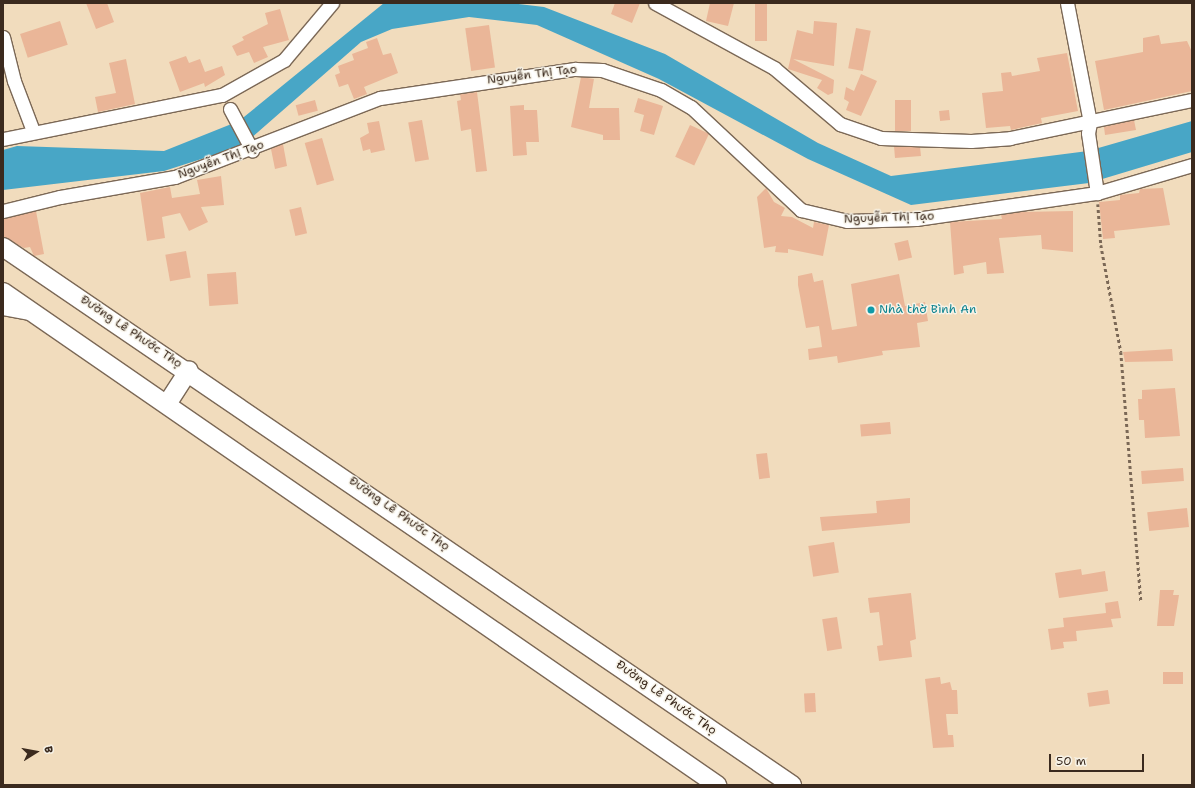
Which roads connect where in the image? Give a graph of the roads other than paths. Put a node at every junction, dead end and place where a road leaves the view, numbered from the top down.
1 (332, 3) edge
2 (655, 3) edge
3 (1067, 3) edge
4 (3, 37) edge
5 (1192, 100) edge
6 (230, 109) dead end
7 (1089, 128) junction
8 (34, 131) junction
9 (3, 139) edge
10 (251, 147) junction
11 (1192, 165) edge
12 (1097, 188) junction
13 (3, 211) edge
14 (3, 247) edge
15 (3, 297) edge
16 (189, 370) junction
17 (167, 404) junction
18 (717, 785) edge
19 (792, 785) edge

1 - 8 street
2 - 7 street
3 - 7 street
4 - 8 street
5 - 7 street
6 - 10 street
7 - 12 street
8 - 9 street
10 - 12 street, Nguyễn Thị Tạo
10 - 13 street, Nguyễn Thị Tạo
11 - 12 street, Nguyễn Thị Tạo
14 - 16 street, Đường Lê Phước Thọ
15 - 17 street
16 - 17 street
16 - 19 street, Đường Lê Phước Thọ
17 - 18 street

